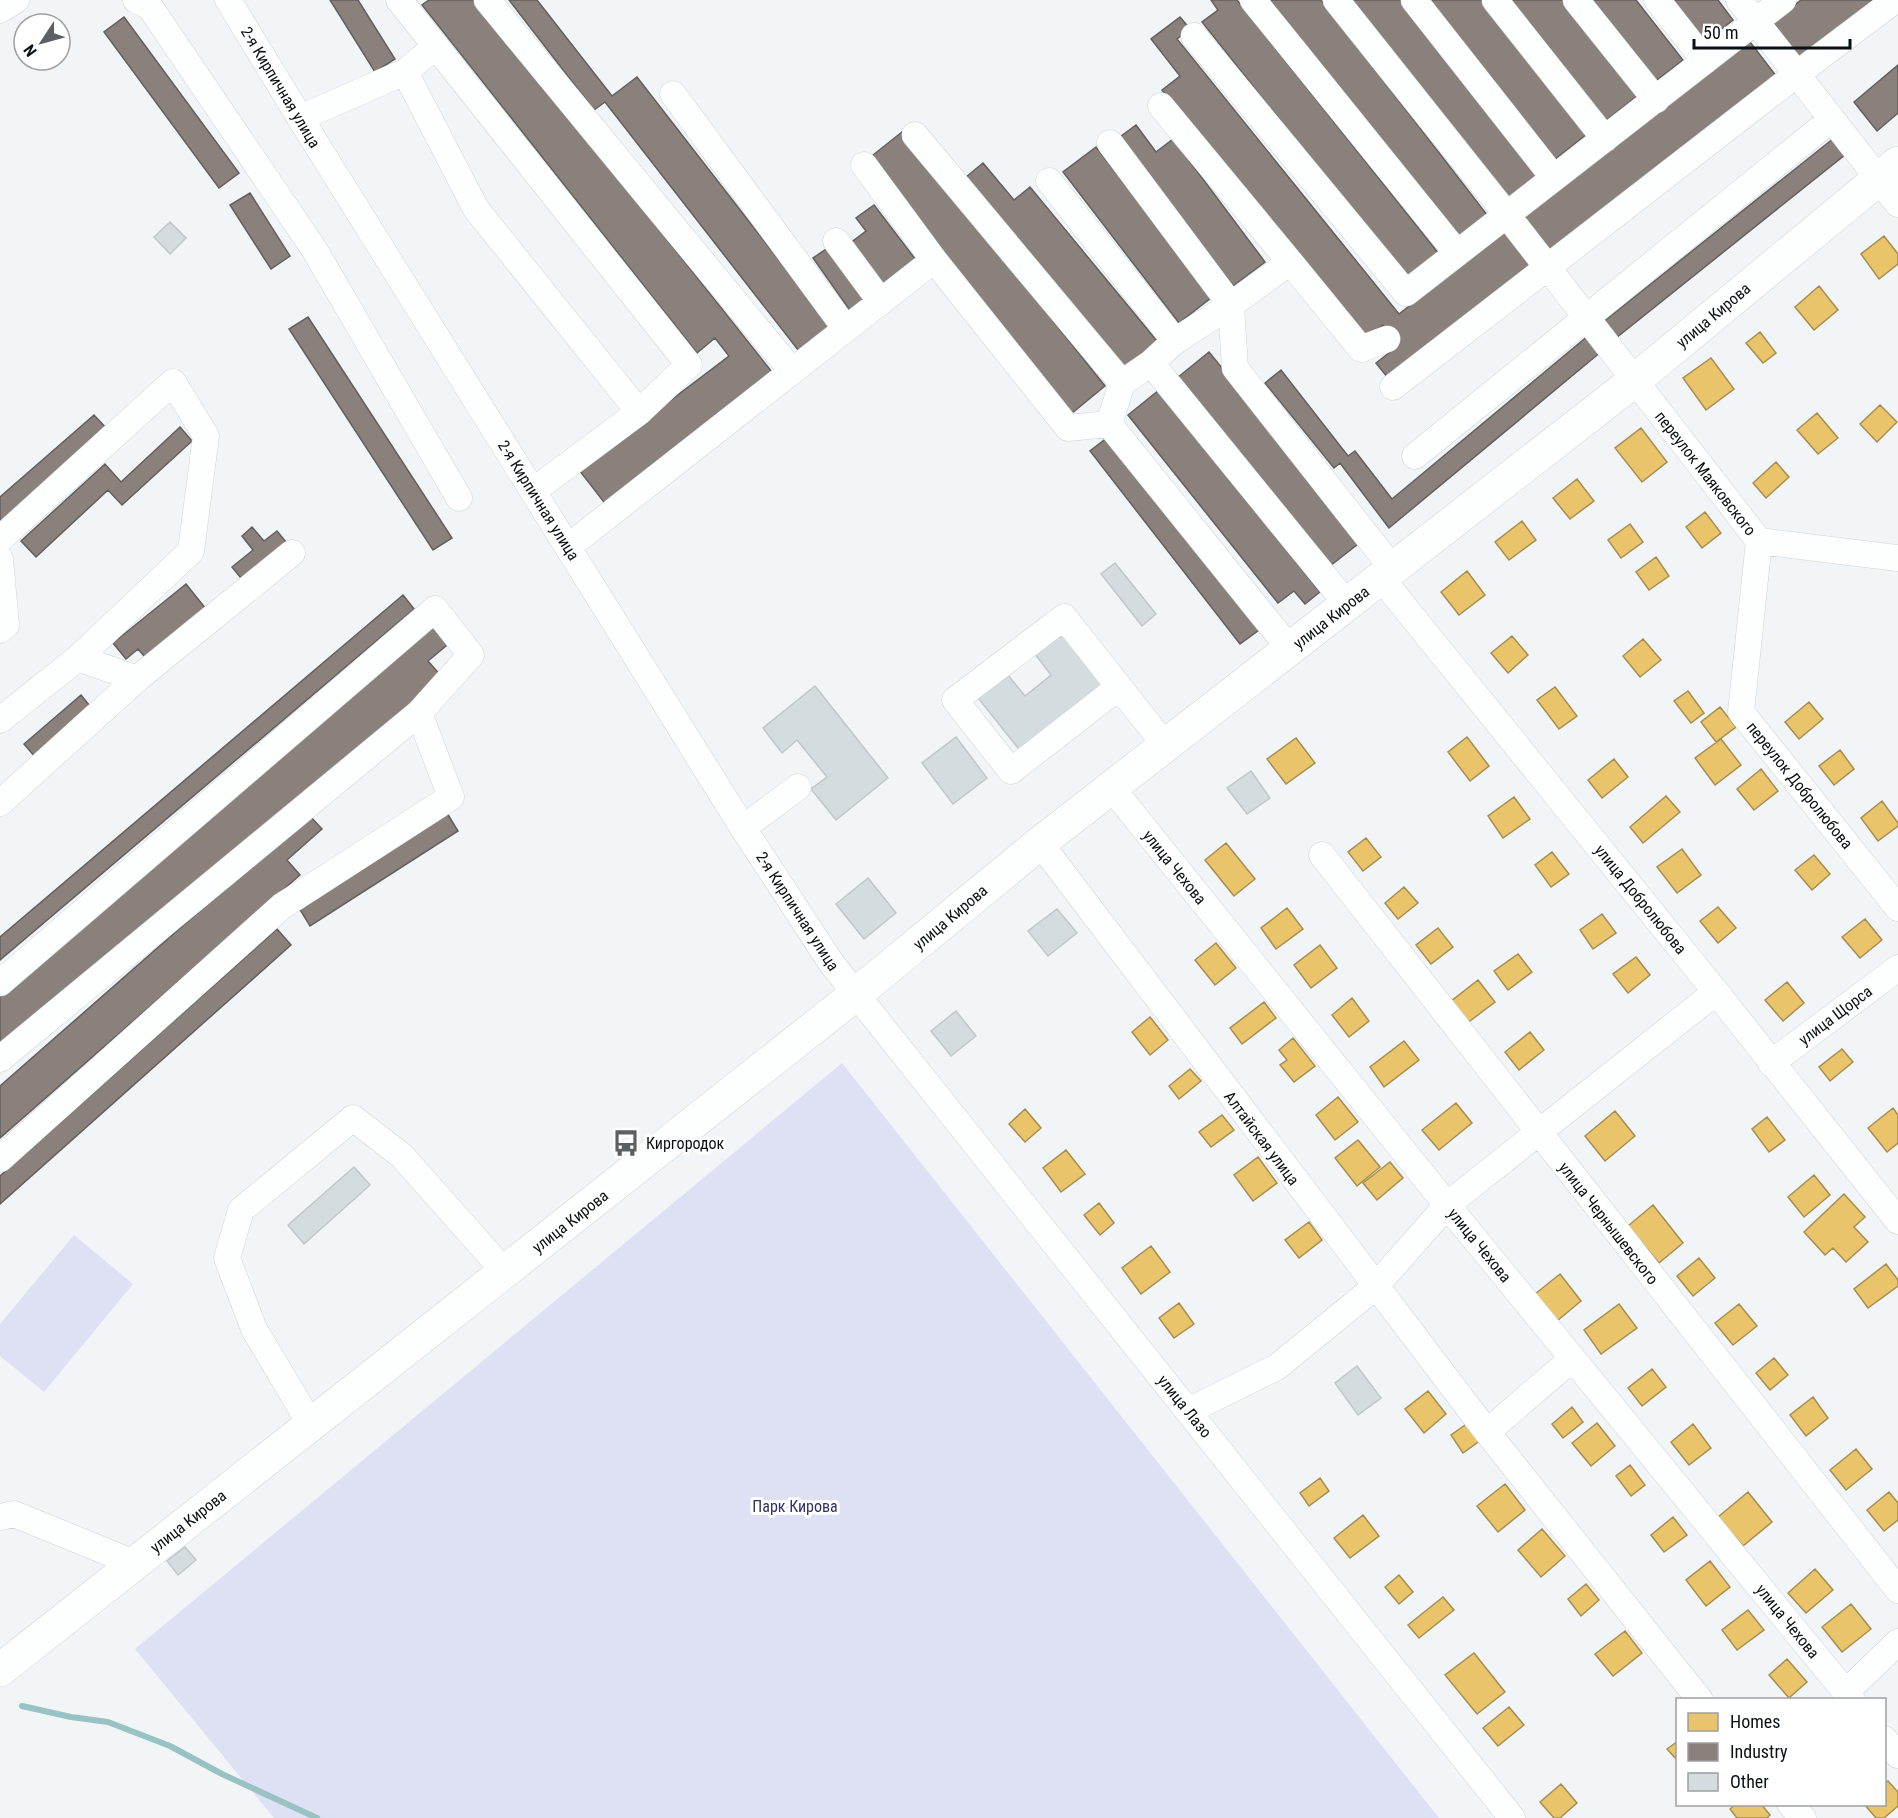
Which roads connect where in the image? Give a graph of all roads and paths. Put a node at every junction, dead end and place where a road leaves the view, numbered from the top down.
1 (16, 0) edge
2 (136, 0) edge
3 (228, 0) edge
4 (487, 0) edge
5 (1253, 0) edge
6 (1336, 0) edge
7 (1414, 0) edge
8 (1495, 0) edge
9 (1576, 0) edge
10 (1657, 0) edge
11 (1739, 0) edge
12 (1783, 0) edge
13 (1895, 0) edge
14 (404, 2) edge
15 (0, 10) edge
16 (1756, 20) junction
17 (1194, 36) dead end
18 (436, 46) junction
19 (1705, 61) junction
20 (405, 72) junction
21 (1797, 74) junction
22 (673, 94) dead end
23 (1656, 100) junction
24 (1161, 105) dead end
25 (300, 118) junction
26 (1832, 119) junction
27 (915, 135) dead end
28 (1605, 139) junction
29 (1110, 143) dead end
30 (864, 165) dead end
31 (1554, 178) junction
32 (1049, 181) dead end
33 (1891, 182) edge
34 (1507, 215) junction
35 (836, 242) dead end
36 (1457, 254) junction
37 (934, 260) junction
38 (1290, 262) junction
39 (1548, 268) junction
40 (881, 302) junction
41 (1231, 305) junction
42 (1586, 318) junction
43 (846, 329) junction
44 (1387, 339) dead end
45 (1175, 341) junction
46 (1151, 363) junction
47 (792, 371) junction
48 (1634, 381) junction
49 (1122, 384) junction
50 (1393, 387) dead end
51 (639, 412) junction
52 (1109, 424) junction
53 (1415, 456) dead end
54 (533, 491) junction
55 (459, 498) dead end
56 (0, 539) edge
57 (1759, 540) junction
58 (568, 547) junction
59 (292, 553) dead end
60 (1898, 558) edge
61 (0, 559) edge
62 (1387, 573) junction
63 (1347, 604) junction
64 (0, 630) edge
65 (1290, 649) junction
66 (78, 658) junction
67 (137, 679) junction
68 (1119, 687) junction
69 (419, 713) junction
70 (0, 720) edge
71 (1165, 745) junction
72 (798, 787) dead end
73 (1111, 788) junction
74 (0, 803) edge
75 (743, 828) junction
76 (1040, 843) junction
77 (1322, 855) dead end
78 (1898, 908) edge
79 (1898, 968) edge
80 (0, 982) edge
81 (1716, 992) junction
82 (855, 995) junction
83 (0, 1059) edge
84 (1772, 1063) junction
85 (1538, 1132) junction
86 (0, 1159) edge
87 (1447, 1205) junction
88 (1898, 1221) edge
89 (505, 1272) junction
90 (1375, 1287) junction
91 (1572, 1359) junction
92 (1188, 1411) junction
93 (311, 1425) junction
94 (1487, 1432) junction
95 (0, 1517) edge
96 (134, 1563) junction
97 (1898, 1590) edge
98 (1898, 1642) edge
99 (0, 1670) edge
100 (1849, 1696) edge
101 (1698, 1698) edge
102 (1886, 1740) edge
103 (1898, 1755) edge
104 (1792, 1806) edge
105 (1512, 1818) edge
106 (1803, 1818) edge

1 - 15 street
2 - 55 street
3 - 25 street, 2-я Кирпичная улица
4 - 47 street
5 - 36 street
6 - 34 street, переулок Маяковского
7 - 31 street
8 - 28 street
9 - 23 street
10 - 19 street
11 - 16 street
12 - 16 street
13 - 21 street
14 - 18 street
16 - 19 street
16 - 21 street
17 - 36 street
18 - 20 street
18 - 51 street
19 - 23 street
20 - 25 street
20 - 51 street
21 - 26 street
21 - 39 street
22 - 43 street
23 - 28 street
24 - 38 street
25 - 54 street, 2-я Кирпичная улица
26 - 33 street
26 - 42 street
27 - 49 street
28 - 31 street
29 - 41 street
30 - 37 street
31 - 34 street
32 - 45 street
33 - 48 main road, улица Кирова
34 - 36 street
34 - 39 street, переулок Маяковского
35 - 40 street
37 - 40 street
37 - 52 street
38 - 41 street
38 - 44 street
39 - 42 street, переулок Маяковского
39 - 50 street
40 - 43 street
41 - 45 street
41 - 62 street, улица Добролюбова
42 - 48 street, переулок Маяковского
42 - 53 street
43 - 47 street
45 - 46 street
46 - 49 street
46 - 63 street
47 - 58 street
48 - 57 street, переулок Маяковского
48 - 62 main road, улица Кирова
49 - 52 street
51 - 54 street
52 - 65 street
54 - 58 street, 2-я Кирпичная улица
56 - 66 street
57 - 60 street, переулок Маяковского
57 - 78 street, переулок Добролюбова
58 - 75 street, 2-я Кирпичная улица
59 - 67 street
61 - 64 street
62 - 63 main road, улица Кирова
62 - 81 street, улица Добролюбова
63 - 65 main road, улица Кирова
65 - 71 main road, улица Кирова
66 - 67 street
66 - 70 street
67 - 74 street
68 - 68 street
68 - 71 street
69 - 80 street
69 - 83 street
69 - 86 street
71 - 73 main road, улица Кирова
72 - 75 street
73 - 76 main road, улица Кирова
73 - 87 street, улица Чехова
75 - 82 street, 2-я Кирпичная улица
76 - 82 main road, улица Кирова
76 - 90 street, Алтайская улица
77 - 85 street, улица Чернышевского
79 - 84 street, улица Щорса
81 - 84 street, улица Добролюбова
81 - 85 street
82 - 89 main road, улица Кирова
82 - 92 street, улица Лазо
84 - 88 street, улица Добролюбова
85 - 87 street
85 - 97 street, улица Чернышевского
87 - 90 street
87 - 91 street, улица Чехова
89 - 93 main road, улица Кирова
89 - 93 street
90 - 92 street
90 - 94 street, Алтайская улица
91 - 94 street
91 - 100 street, улица Чехова
92 - 105 street, улица Лазо
93 - 96 main road, улица Кирова
94 - 101 street, Алтайская улица
95 - 96 street
96 - 99 main road, улица Кирова
98 - 100 street
102 - 103 street
104 - 106 street

